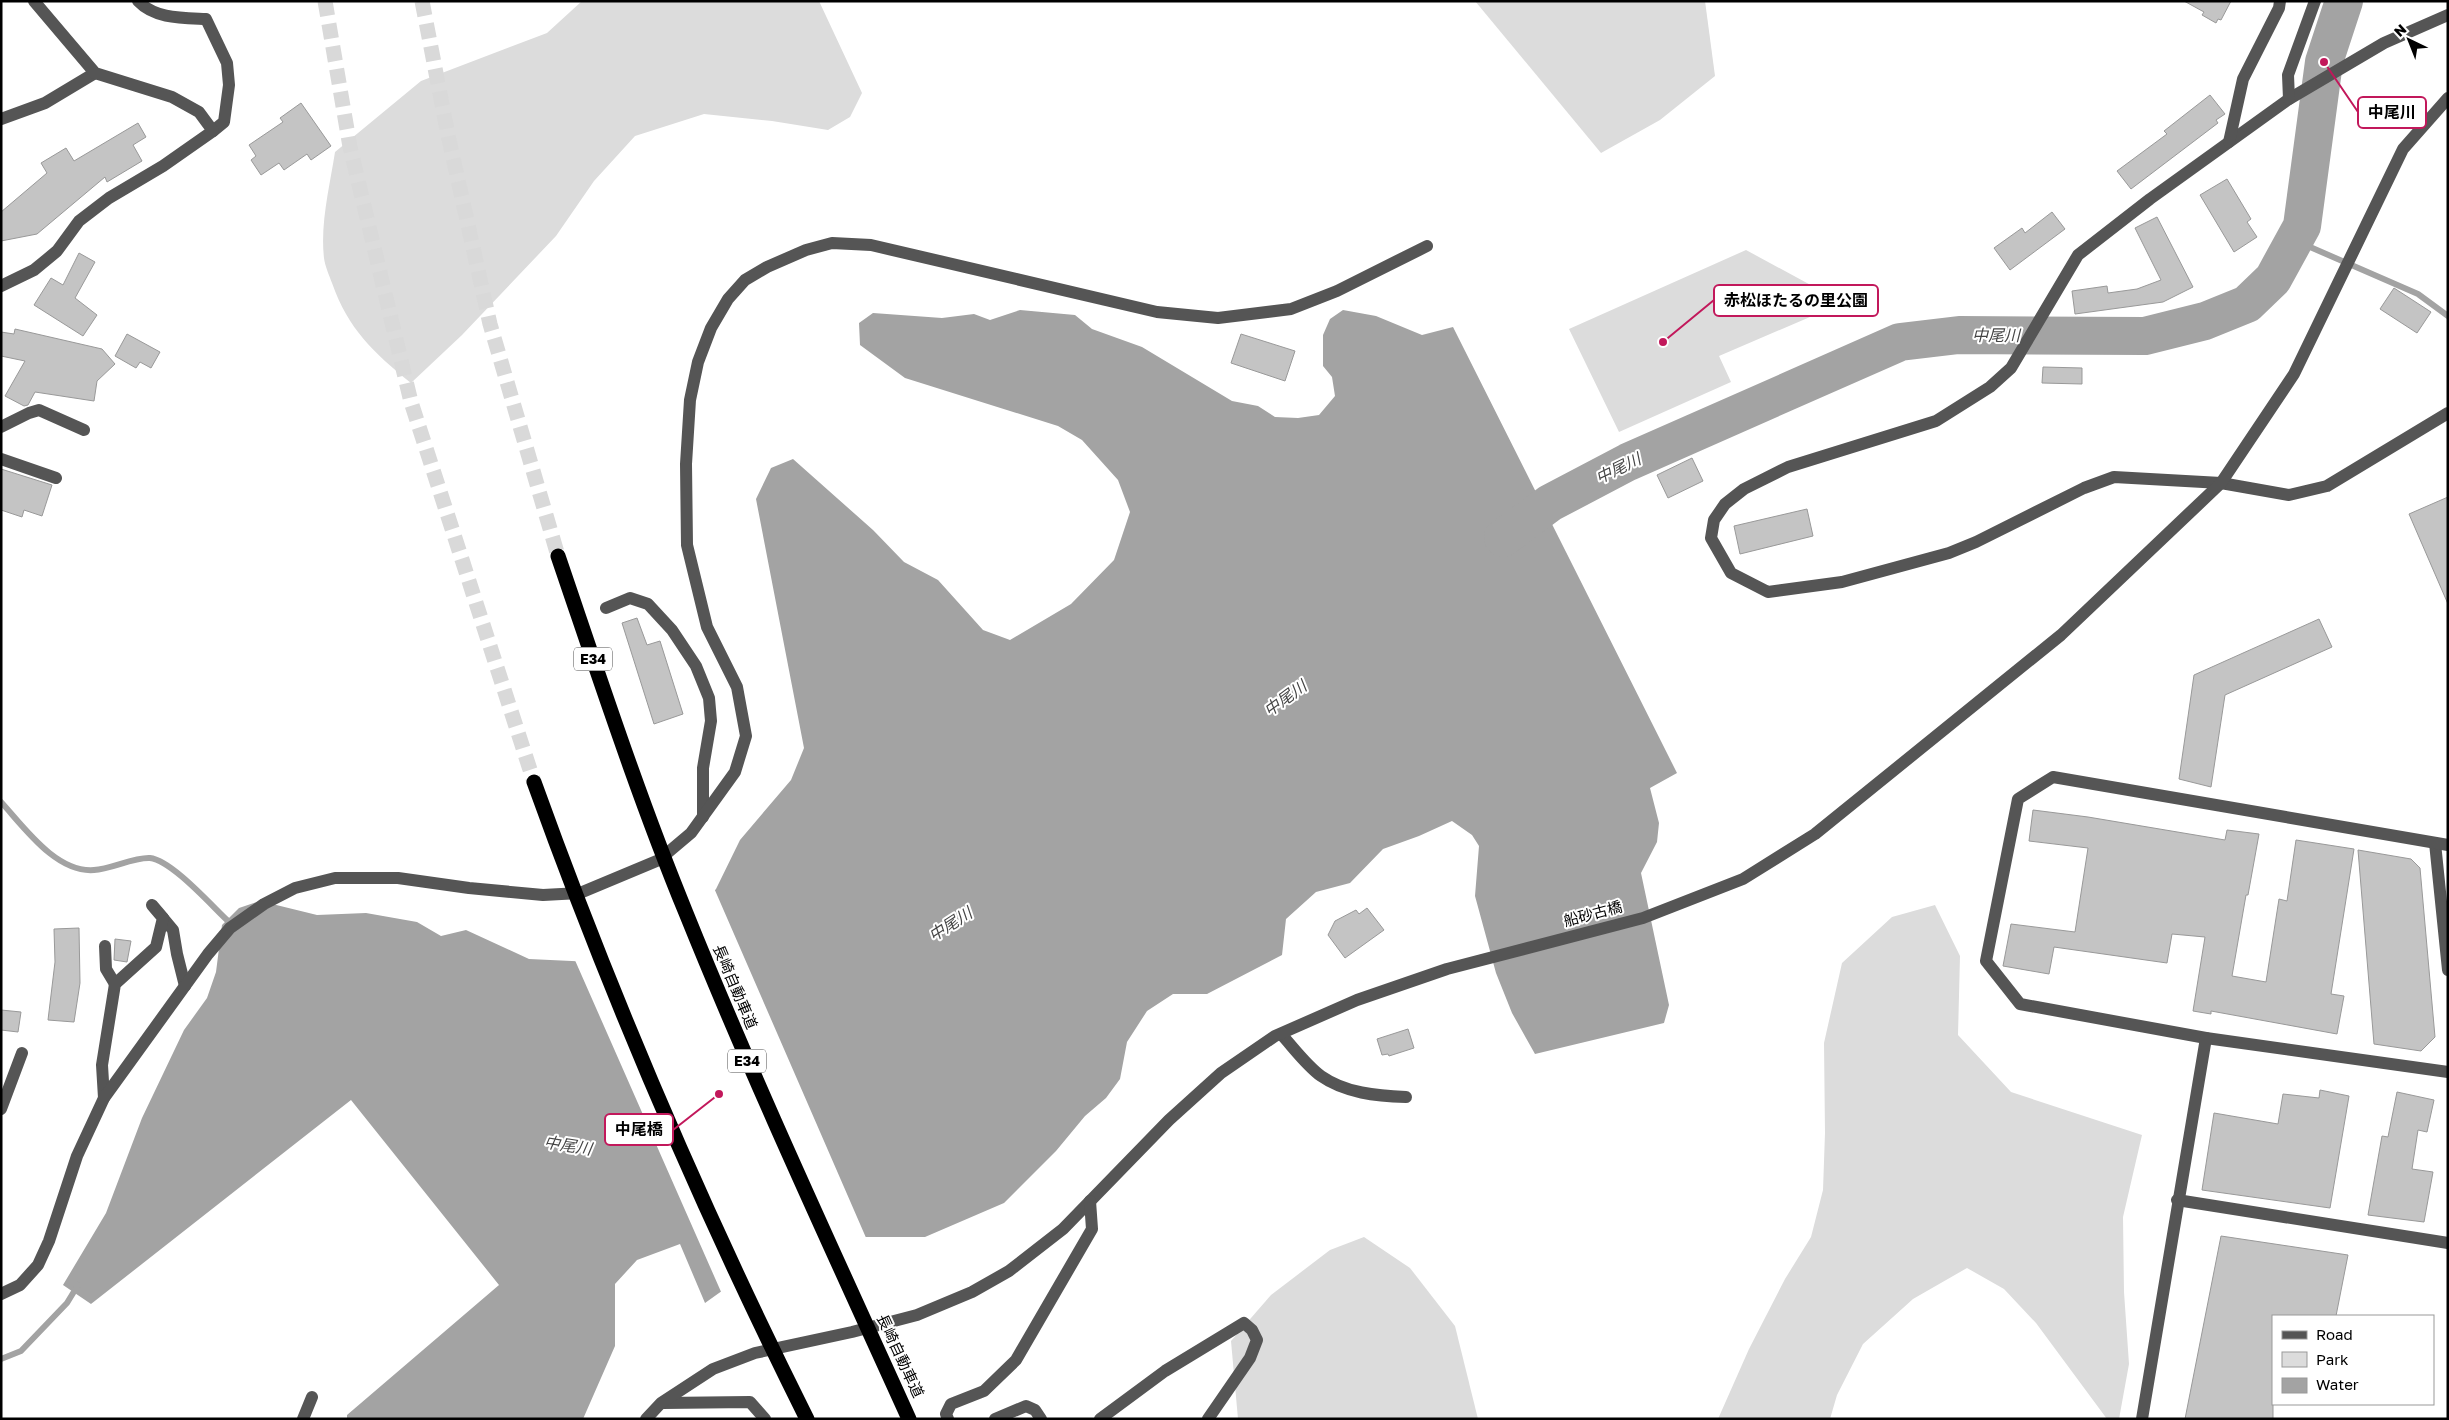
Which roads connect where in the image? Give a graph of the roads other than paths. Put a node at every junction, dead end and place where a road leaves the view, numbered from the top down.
1 (34, 1) edge
2 (138, 1) edge
3 (2280, 1) edge
4 (2315, 1) edge
5 (2448, 15) edge
6 (95, 73) junction
7 (2448, 98) edge
8 (2289, 99) junction
9 (1, 119) edge
10 (213, 131) junction
11 (2229, 142) junction
12 (1427, 246) dead end
13 (1, 286) edge
14 (2448, 413) edge
15 (1, 427) edge
16 (84, 430) dead end
17 (1, 459) edge
18 (56, 478) dead end
19 (2221, 483) junction
20 (558, 556) tunnel mouth
21 (606, 608) dead end
22 (534, 782) tunnel mouth
23 (703, 817) junction
24 (2441, 844) edge
25 (152, 904) dead end
26 (163, 918) junction
27 (105, 946) dead end
28 (2448, 970) edge
29 (115, 984) junction
30 (185, 986) junction
31 (1280, 1034) junction
32 (2206, 1038) junction
33 (22, 1053) dead end
34 (2448, 1072) edge
35 (104, 1098) junction
36 (1406, 1098) dead end
37 (1, 1109) edge
38 (2178, 1200) junction
39 (1090, 1201) junction
40 (2448, 1242) edge
41 (1, 1294) edge
42 (312, 1397) dead end
43 (661, 1403) junction
44 (303, 1419) edge
45 (646, 1419) edge
46 (765, 1419) edge
47 (807, 1419) edge
48 (909, 1419) edge
49 (948, 1419) edge
50 (995, 1419) edge
51 (1041, 1419) edge
52 (1100, 1419) edge
53 (1208, 1419) edge
54 (2142, 1419) edge

1 - 6 street
2 - 10 street
3 - 11 street
4 - 8 street
5 - 8 street
6 - 9 street
6 - 10 street
7 - 19 street, 船砂古橋
8 - 11 street
10 - 13 street
11 - 19 street
12 - 23 street
14 - 19 street
15 - 16 street
17 - 18 street
19 - 31 street, 船砂古橋
20 - 48 highway, 長崎自動車道 / E34
21 - 23 street
22 - 47 highway
23 - 30 street
24 - 28 street
24 - 32 street
25 - 26 street
26 - 29 street
26 - 30 street
27 - 29 street
29 - 35 street
30 - 35 street
31 - 36 street
31 - 39 street, 船砂古橋
32 - 34 street
32 - 38 street
33 - 37 street
35 - 41 street
38 - 40 street
38 - 54 street
39 - 43 street, 船砂古橋
39 - 49 street
42 - 44 street
43 - 45 street, 船砂古橋
43 - 46 street
50 - 51 street
52 - 53 street

